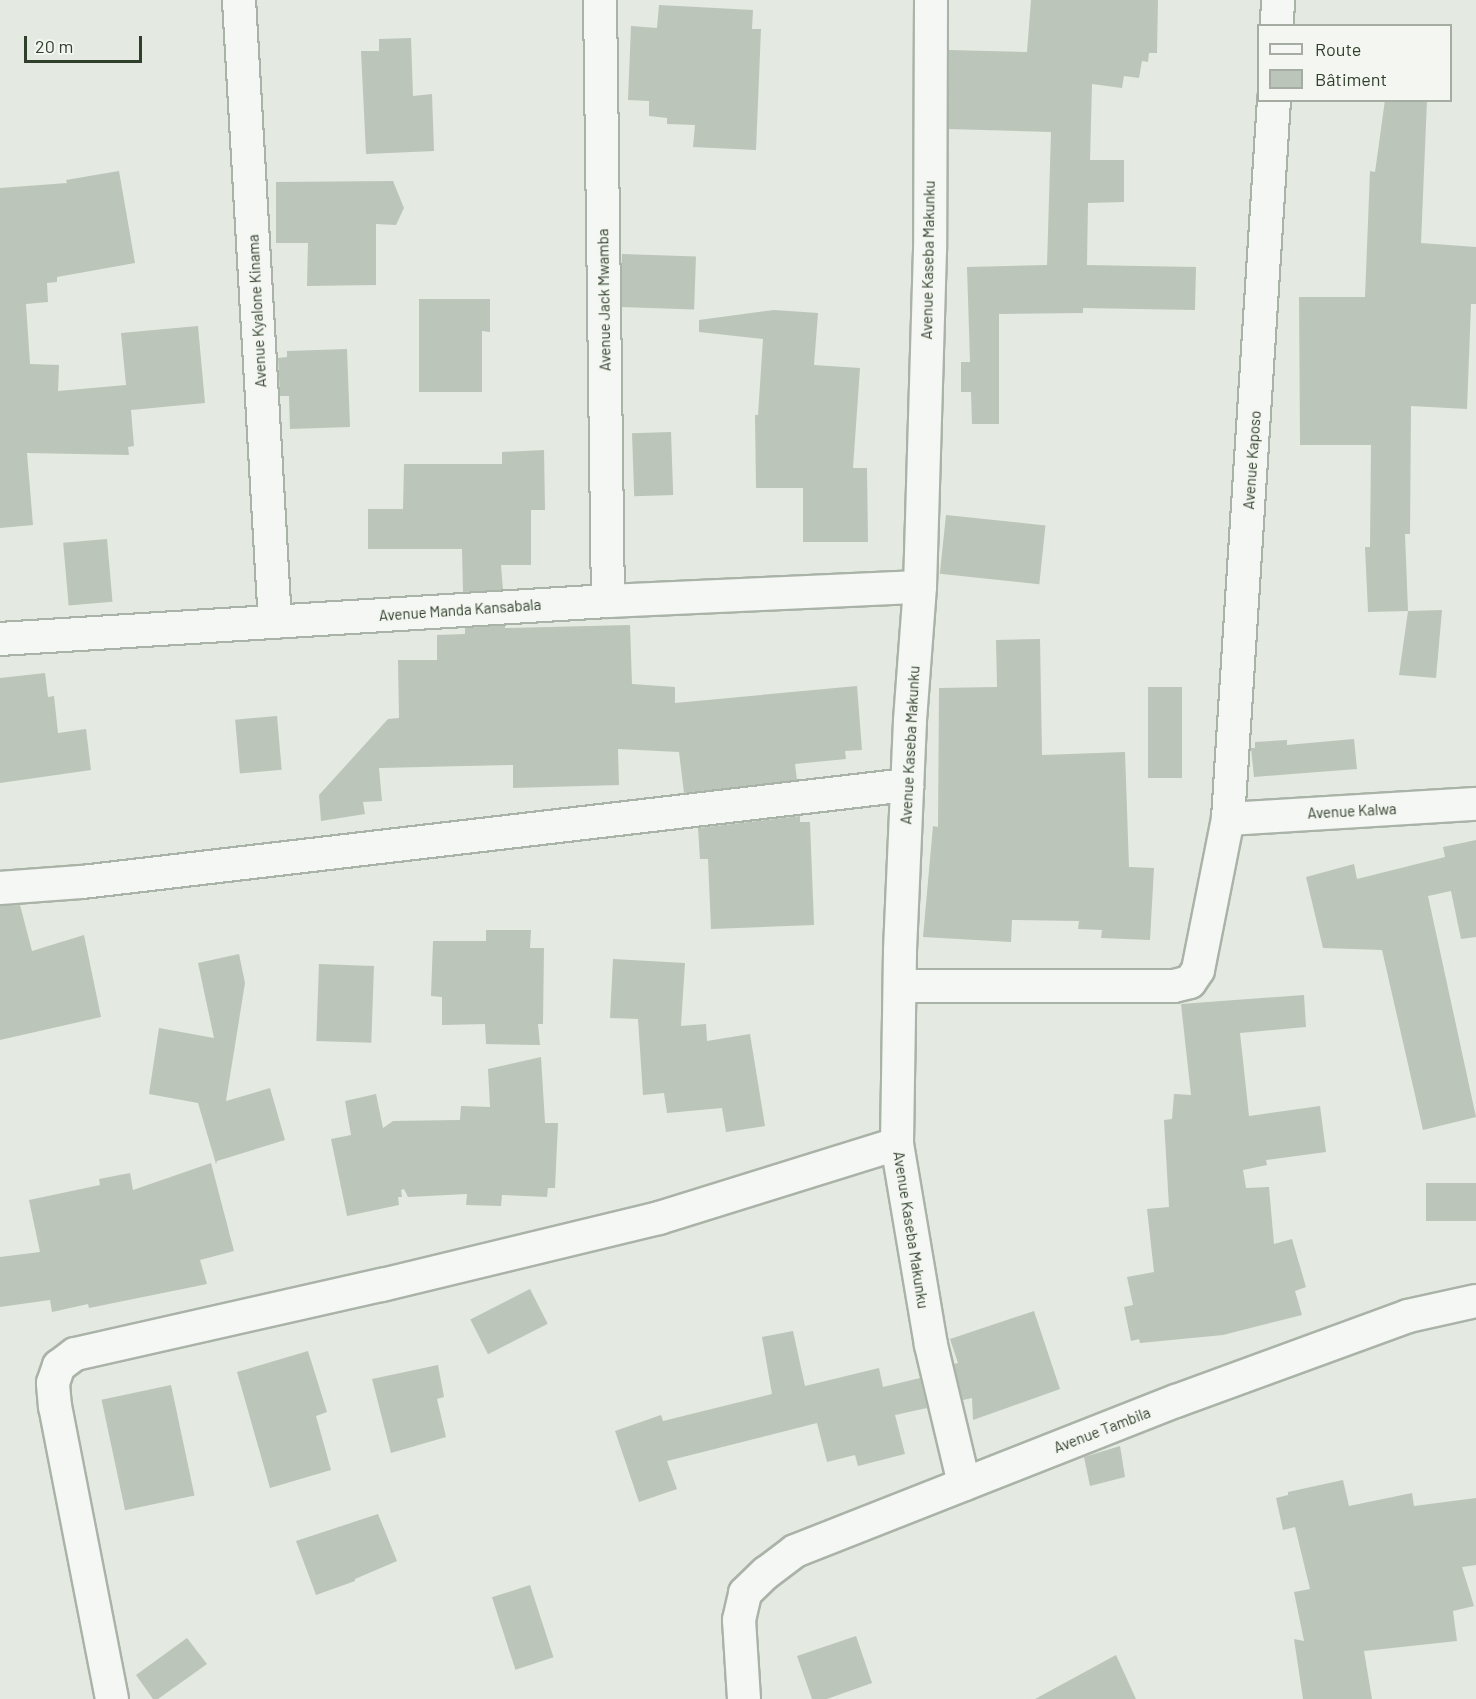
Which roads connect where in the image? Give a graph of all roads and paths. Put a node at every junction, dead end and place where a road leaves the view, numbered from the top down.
1 (239, 0) edge
2 (600, 0) edge
3 (931, 0) edge
4 (1278, 0) edge
5 (1277, 24) edge
6 (1274, 102) edge
7 (920, 587) junction
8 (608, 601) junction
9 (275, 622) junction
10 (0, 639) edge
11 (907, 785) junction
12 (1476, 804) edge
13 (1228, 819) junction
14 (0, 888) edge
15 (900, 986) junction
16 (897, 1144) junction
17 (1476, 1301) edge
18 (964, 1484) junction
19 (112, 1699) edge
20 (744, 1699) edge

1 - 9 street, Avenue Kyalone Kinama
2 - 8 street, Avenue Jack Mwamba
3 - 7 street, Avenue Kaseba Makunku
4 - 5 street
6 - 13 street, Avenue Kaposo
7 - 8 street, Avenue Manda Kansabala
7 - 11 street, Avenue Kaseba Makunku
8 - 9 street, Avenue Manda Kansabala
9 - 10 street, Avenue Manda Kansabala
11 - 14 street
11 - 15 street, Avenue Kaseba Makunku
12 - 13 street, Avenue Kalwa
13 - 15 street, Avenue Kaposo
15 - 16 street, Avenue Kaseba Makunku
16 - 18 street, Avenue Kaseba Makunku
16 - 19 street
17 - 18 street, Avenue Tambila
18 - 20 street, Avenue Tambila

